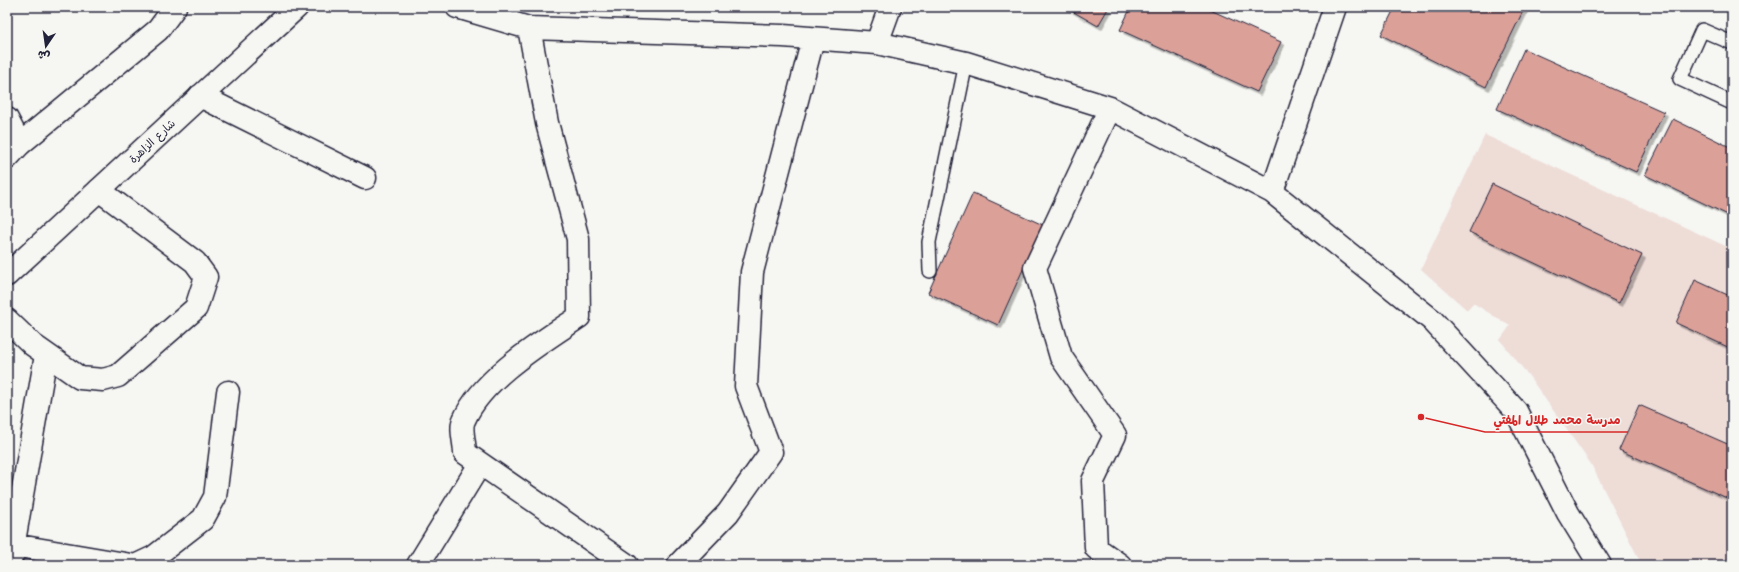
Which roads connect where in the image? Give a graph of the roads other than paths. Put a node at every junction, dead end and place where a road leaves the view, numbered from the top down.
1 (176, 7) edge
2 (297, 7) edge
3 (457, 7) edge
4 (890, 7) edge
5 (1335, 7) edge
6 (529, 28) junction
7 (813, 39) junction
8 (877, 43) junction
9 (1732, 43) edge
10 (966, 63) junction
11 (200, 96) junction
12 (1732, 103) edge
13 (1110, 108) junction
14 (7, 120) edge
15 (14, 151) edge
16 (365, 178) dead end
17 (99, 190) junction
18 (1272, 192) junction
19 (930, 271) dead end
20 (7, 275) edge
21 (7, 320) edge
22 (46, 354) junction
23 (228, 392) dead end
24 (480, 464) junction
25 (12, 555) edge
26 (131, 565) edge
27 (137, 565) edge
28 (418, 565) edge
29 (628, 565) edge
30 (678, 565) edge
31 (1120, 565) edge
32 (1600, 565) edge

1 - 15 street
2 - 11 street, شارع الزاهرة
3 - 6 street
4 - 8 street
5 - 18 street
6 - 7 street
6 - 24 street
7 - 8 street
7 - 30 street
8 - 10 street
9 - 12 lane
10 - 13 street
10 - 19 lane
11 - 16 street
11 - 17 street, شارع الزاهرة
13 - 18 street
13 - 31 street
14 - 15 street
17 - 20 street, شارع الزاهرة
17 - 22 street
18 - 32 street
21 - 22 street
22 - 25 street
23 - 27 street
24 - 28 street
24 - 29 street
25 - 26 street

